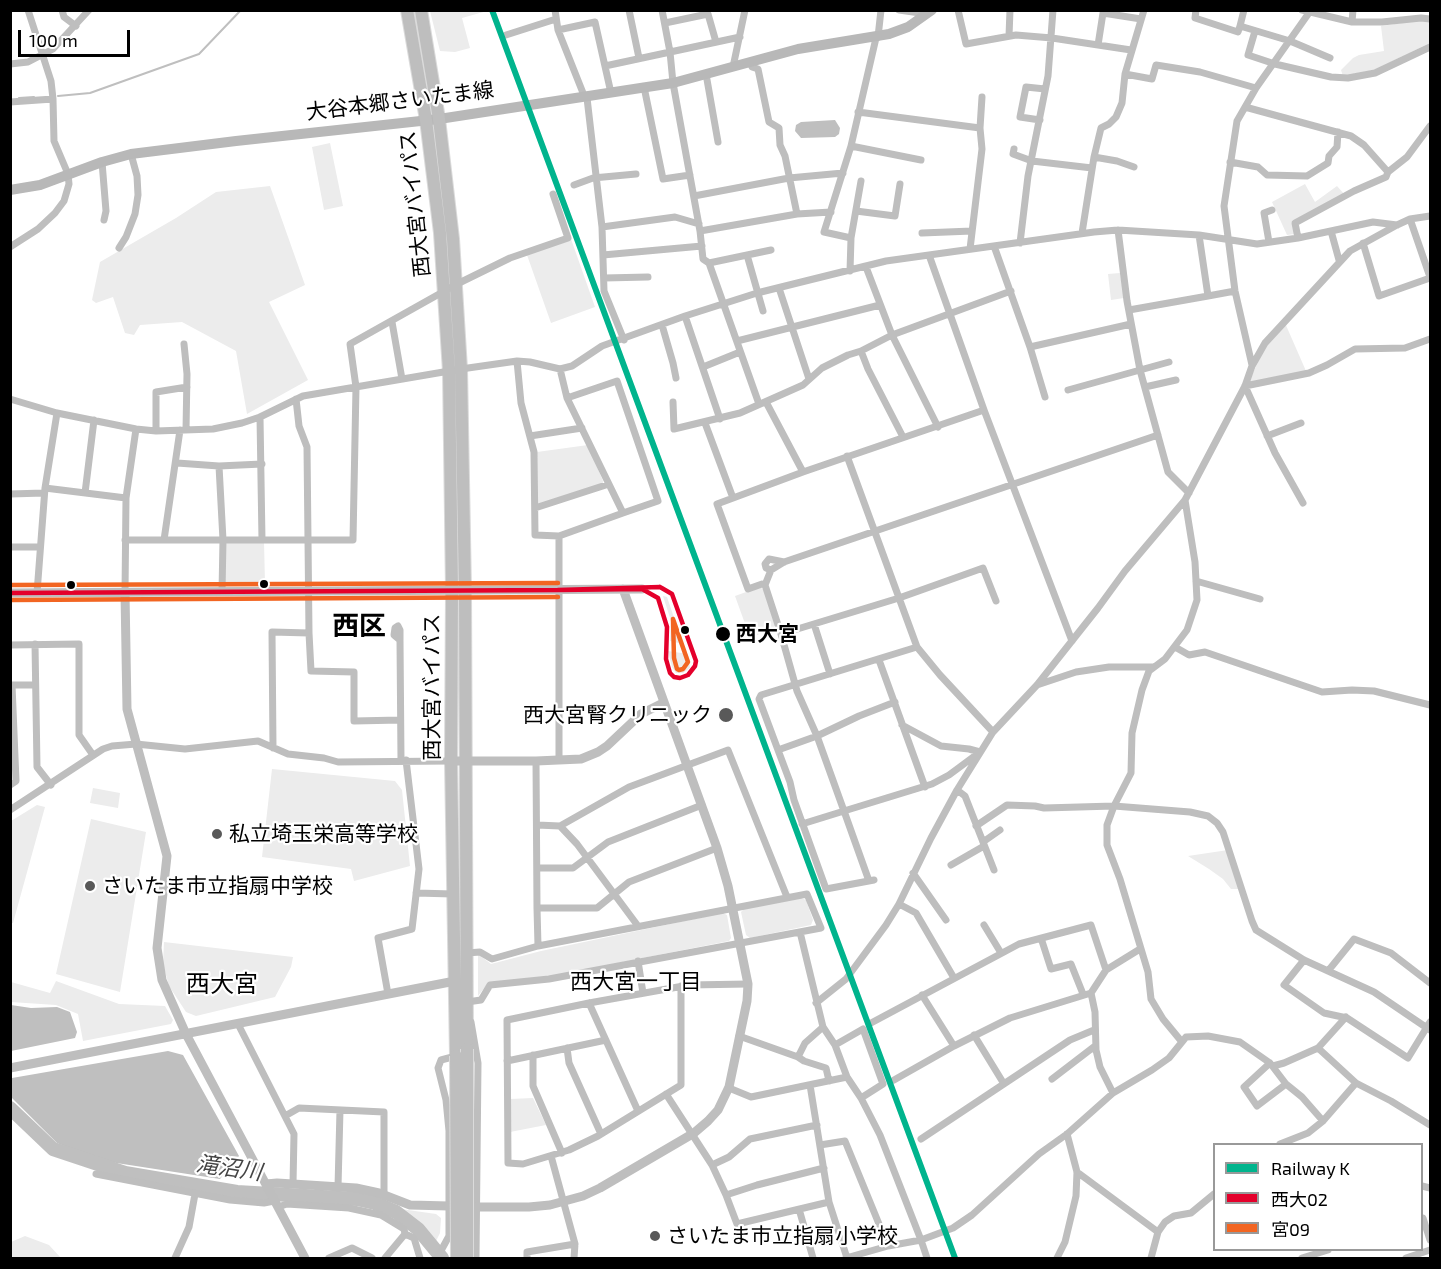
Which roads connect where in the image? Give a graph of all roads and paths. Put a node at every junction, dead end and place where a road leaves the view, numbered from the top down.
1 (28, 10) edge
2 (63, 10) edge
3 (89, 10) edge
4 (408, 10) edge
5 (421, 10) edge
6 (555, 10) edge
7 (629, 10) edge
8 (662, 10) edge
9 (745, 10) edge
10 (881, 10) edge
11 (898, 10) edge
12 (958, 10) edge
13 (1010, 10) edge
14 (1053, 10) edge
15 (1144, 10) edge
16 (1196, 10) edge
17 (1244, 10) edge
18 (1353, 10) edge
19 (1308, 11) edge
20 (929, 12) edge
21 (556, 19) junction
22 (1141, 19) junction
23 (1431, 19) edge
24 (1352, 22) junction
25 (665, 23) junction
26 (76, 26) junction
27 (1240, 26) junction
28 (558, 30) junction
29 (1255, 31) junction
30 (506, 35) dead end
31 (1009, 36) junction
32 (740, 37) junction
33 (877, 37) junction
34 (1052, 38) junction
35 (1290, 41) junction
36 (716, 42) junction
37 (1098, 45) junction
38 (1431, 47) edge
39 (1131, 50) junction
40 (670, 52) junction
41 (42, 57) junction
42 (639, 58) junction
43 (1330, 58) dead end
44 (750, 62) junction
45 (10, 64) edge
46 (1275, 64) junction
47 (605, 66) junction
48 (733, 67) junction
49 (1125, 74) junction
50 (706, 75) junction
51 (673, 83) junction
52 (644, 87) junction
53 (1256, 88) junction
54 (1045, 89) junction
55 (611, 93) junction
56 (982, 97) dead end
57 (586, 98) junction
58 (53, 99) junction
59 (10, 102) edge
60 (1245, 107) junction
61 (858, 112) junction
62 (433, 120) junction
63 (1040, 120) junction
64 (980, 128) junction
65 (1430, 128) edge
66 (1338, 132) junction
67 (718, 142) dead end
68 (851, 146) junction
69 (1014, 149) dead end
70 (131, 154) junction
71 (1094, 157) junction
72 (921, 160) dead end
73 (1032, 161) junction
74 (102, 162) junction
75 (1230, 162) junction
76 (1134, 167) dead end
77 (1092, 168) junction
78 (843, 172) junction
79 (1388, 172) junction
80 (68, 174) junction
81 (636, 174) dead end
82 (690, 175) junction
83 (596, 178) junction
84 (789, 178) junction
85 (861, 181) dead end
86 (900, 184) dead end
87 (574, 185) dead end
88 (10, 190) edge
89 (554, 194) dead end
90 (694, 196) junction
91 (1272, 210) dead end
92 (856, 211) junction
93 (831, 212) junction
94 (797, 214) junction
95 (1431, 216) edge
96 (1410, 219) junction
97 (104, 220) dead end
98 (1397, 225) junction
99 (602, 227) junction
100 (699, 227) junction
101 (1118, 230) junction
102 (972, 231) junction
103 (1331, 231) junction
104 (922, 233) dead end
105 (1082, 233) junction
106 (1199, 235) junction
107 (851, 238) junction
108 (1298, 238) junction
109 (1227, 240) junction
110 (1269, 242) junction
111 (1020, 243) junction
112 (1363, 243) junction
113 (702, 246) junction
114 (994, 246) junction
115 (10, 247) edge
116 (118, 248) dead end
117 (970, 249) junction
118 (771, 250) dead end
119 (603, 255) junction
120 (747, 255) junction
121 (929, 255) junction
122 (1339, 260) junction
123 (709, 263) junction
124 (866, 267) junction
125 (850, 271) junction
126 (648, 277) dead end
127 (1431, 277) edge
128 (604, 278) junction
129 (457, 284) junction
130 (779, 288) junction
131 (1011, 291) junction
132 (1235, 291) junction
133 (443, 292) junction
134 (757, 293) junction
135 (1208, 296) junction
136 (722, 304) junction
137 (880, 304) junction
138 (1129, 310) junction
139 (763, 311) dead end
140 (950, 313) junction
141 (685, 316) junction
142 (392, 322) junction
143 (1131, 324) junction
144 (662, 325) junction
145 (790, 326) junction
146 (892, 335) junction
147 (1431, 339) edge
148 (624, 340) junction
149 (737, 341) junction
150 (184, 344) dead end
151 (1030, 347) junction
152 (861, 351) junction
153 (740, 352) junction
154 (517, 362) junction
155 (1168, 362) dead end
156 (1252, 366) junction
157 (703, 367) junction
158 (560, 369) junction
159 (455, 370) junction
160 (1140, 370) junction
161 (676, 378) dead end
162 (402, 379) junction
163 (808, 379) junction
164 (1176, 380) dead end
165 (1245, 386) junction
166 (187, 387) junction
167 (356, 387) junction
168 (1145, 387) junction
169 (1068, 390) dead end
170 (1045, 397) dead end
171 (567, 398) junction
172 (10, 399) edge
173 (296, 399) junction
174 (673, 402) dead end
175 (763, 403) junction
176 (984, 410) junction
177 (57, 413) junction
178 (261, 417) junction
179 (720, 419) junction
180 (94, 420) junction
181 (705, 423) junction
182 (1301, 423) dead end
183 (938, 427) junction
184 (582, 428) junction
185 (136, 429) junction
186 (183, 430) junction
187 (156, 431) junction
188 (1158, 435) junction
189 (530, 436) junction
190 (1268, 436) junction
191 (903, 437) junction
192 (847, 456) junction
193 (177, 463) junction
194 (262, 464) junction
195 (219, 466) junction
196 (803, 472) junction
197 (609, 484) junction
198 (1013, 485) junction
199 (45, 491) junction
200 (85, 493) junction
201 (1190, 493) junction
202 (10, 494) edge
203 (126, 498) junction
204 (733, 498) junction
205 (1185, 500) junction
206 (1303, 503) dead end
207 (534, 508) junction
208 (623, 513) junction
209 (874, 532) junction
210 (558, 536) junction
211 (124, 540) junction
212 (164, 540) junction
213 (223, 540) junction
214 (262, 540) junction
215 (308, 540) junction
216 (10, 547) edge
217 (40, 547) junction
218 (1196, 581) junction
219 (765, 585) junction
220 (622, 589) junction
221 (642, 589) dead end
222 (558, 590) junction
223 (309, 591) junction
224 (452, 591) junction
225 (465, 591) junction
226 (222, 592) junction
227 (10, 593) edge
228 (37, 593) junction
229 (125, 593) junction
230 (899, 598) junction
231 (1260, 599) dead end
232 (996, 601) dead end
233 (813, 624) junction
234 (309, 633) junction
235 (782, 634) junction
236 (400, 640) dead end
237 (1072, 641) junction
238 (10, 645) edge
239 (35, 645) junction
240 (917, 647) junction
241 (1175, 648) junction
242 (879, 660) junction
243 (1153, 668) junction
244 (830, 674) junction
245 (794, 684) junction
246 (11, 685) edge
247 (35, 685) junction
248 (1037, 685) junction
249 (895, 702) junction
250 (663, 703) junction
251 (1431, 705) edge
252 (12, 716) edge
253 (400, 720) junction
254 (902, 725) junction
255 (993, 732) junction
256 (817, 736) junction
257 (136, 744) junction
258 (273, 748) junction
259 (778, 750) junction
260 (980, 752) junction
261 (93, 755) junction
262 (403, 760) junction
263 (559, 760) junction
264 (451, 761) junction
265 (536, 761) junction
266 (465, 762) junction
267 (687, 765) junction
268 (10, 785) edge
269 (51, 785) junction
270 (925, 787) junction
271 (957, 790) junction
272 (702, 806) junction
273 (1114, 806) junction
274 (10, 810) edge
275 (844, 811) junction
276 (802, 824) junction
277 (537, 825) junction
278 (560, 826) junction
279 (976, 826) junction
280 (1000, 830) dead end
281 (984, 844) junction
282 (717, 848) junction
283 (586, 857) junction
284 (951, 865) dead end
285 (537, 868) junction
286 (994, 870) dead end
287 (914, 873) junction
288 (416, 892) junction
289 (453, 894) junction
290 (614, 894) junction
291 (787, 897) junction
292 (899, 904) junction
293 (537, 908) junction
294 (733, 908) junction
295 (946, 920) dead end
296 (984, 925) dead end
297 (638, 926) junction
298 (800, 932) junction
299 (1041, 938) junction
300 (740, 942) junction
301 (538, 946) junction
302 (1140, 949) junction
303 (467, 952) junction
304 (1001, 953) junction
305 (1304, 960) junction
306 (638, 962) junction
307 (1106, 970) junction
308 (1328, 971) junction
309 (954, 978) junction
310 (455, 981) junction
311 (1431, 983) edge
312 (748, 984) junction
313 (681, 986) junction
314 (644, 993) junction
315 (388, 994) junction
316 (1087, 994) junction
317 (922, 995) junction
318 (467, 1002) junction
319 (589, 1003) junction
320 (816, 1003) junction
321 (467, 1017) junction
322 (1346, 1017) junction
323 (872, 1023) dead end
324 (238, 1024) junction
325 (1429, 1027) edge
326 (823, 1028) junction
327 (1094, 1030) junction
328 (186, 1034) junction
329 (974, 1035) junction
330 (739, 1036) junction
331 (606, 1040) junction
332 (1182, 1042) junction
333 (835, 1046) junction
334 (954, 1046) junction
335 (1095, 1046) junction
336 (567, 1048) junction
337 (1318, 1048) junction
338 (533, 1055) junction
339 (456, 1056) junction
340 (798, 1057) junction
341 (507, 1061) junction
342 (1272, 1064) junction
343 (10, 1068) edge
344 (847, 1077) junction
345 (1052, 1079) dead end
346 (894, 1080) dead end
347 (830, 1081) junction
348 (1356, 1083) junction
349 (1004, 1084) junction
350 (1286, 1084) junction
351 (810, 1085) junction
352 (729, 1088) junction
353 (1113, 1093) junction
354 (666, 1094) junction
355 (861, 1098) junction
356 (339, 1110) junction
357 (638, 1111) junction
358 (285, 1116) junction
359 (1323, 1121) junction
360 (816, 1125) junction
361 (1431, 1125) edge
362 (601, 1134) junction
363 (692, 1134) junction
364 (1067, 1134) junction
365 (921, 1139) dead end
366 (1283, 1143) edge
367 (820, 1145) junction
368 (449, 1146) junction
369 (477, 1146) junction
370 (562, 1152) junction
371 (551, 1156) junction
372 (712, 1165) junction
373 (824, 1168) junction
374 (1077, 1172) junction
375 (96, 1174) dead end
376 (293, 1184) junction
377 (266, 1186) junction
378 (338, 1187) junction
379 (195, 1194) junction
380 (384, 1194) junction
381 (726, 1195) junction
382 (1213, 1196) edge
383 (275, 1202) junction
384 (565, 1202) junction
385 (829, 1202) junction
386 (449, 1206) junction
387 (476, 1206) junction
388 (799, 1209) junction
389 (1423, 1220) edge
390 (1158, 1232) junction
391 (405, 1234) junction
392 (921, 1240) junction
393 (1431, 1240) edge
394 (575, 1244) junction
395 (888, 1246) junction
396 (1431, 1250) edge
397 (1313, 1254) edge
398 (175, 1258) edge
399 (305, 1258) edge
400 (329, 1258) edge
401 (372, 1258) edge
402 (385, 1258) edge
403 (420, 1258) edge
404 (437, 1258) edge
405 (457, 1258) edge
406 (467, 1258) edge
407 (476, 1258) edge
408 (527, 1258) edge
409 (574, 1258) edge
410 (813, 1258) edge
411 (847, 1258) edge
412 (927, 1258) edge
413 (1057, 1258) edge
414 (1151, 1258) edge
415 (1302, 1258) edge
416 (1406, 1258) edge

1 - 41 street
2 - 26 street
3 - 26 street
4 - 62 highway, 西大宮バイパス
5 - 62 highway, 西大宮バイパス
6 - 21 street
7 - 42 street
8 - 25 street
9 - 32 street
10 - 33 street
11 - 20 street
12 - 31 street
13 - 31 street
14 - 34 street
15 - 22 street
16 - 27 street
17 - 27 street
18 - 24 street
19 - 24 street
19 - 35 street
20 - 33 main road, 大谷本郷さいたま線
21 - 28 street
21 - 30 street
22 - 37 street
22 - 39 street
23 - 24 street
25 - 36 street
25 - 40 street
26 - 41 street
27 - 29 street
28 - 47 street
28 - 57 street
29 - 35 street
29 - 46 street
31 - 34 street
32 - 36 street
32 - 48 street
33 - 44 main road, 大谷本郷さいたま線
33 - 61 street
34 - 37 street
34 - 54 street
35 - 43 street
35 - 46 street
36 - 40 street
37 - 39 street
38 - 46 street
39 - 49 street
40 - 42 street
40 - 51 street
41 - 45 street
41 - 58 street
42 - 47 street
44 - 48 main road, 大谷本郷さいたま線
44 - 84 street
46 - 53 street
47 - 55 street
48 - 50 main road, 大谷本郷さいたま線
49 - 53 street
49 - 71 street
50 - 51 main road, 大谷本郷さいたま線
50 - 67 street
51 - 52 main road, 大谷本郷さいたま線
51 - 82 street
52 - 55 main road, 大谷本郷さいたま線
52 - 82 street
53 - 60 street
54 - 63 street
54 - 63 street
55 - 57 main road, 大谷本郷さいたま線
56 - 64 street
57 - 62 main road, 大谷本郷さいたま線
57 - 83 street
58 - 59 street
58 - 80 street
60 - 66 street
60 - 75 street
61 - 64 street
61 - 68 street
62 - 70 main road, 大谷本郷さいたま線
62 - 129 highway, 西大宮バイパス
62 - 133 highway, 西大宮バイパス
63 - 73 street
64 - 102 street
65 - 79 street
66 - 75 street
66 - 79 street
68 - 72 street
68 - 78 street
69 - 73 street
70 - 74 main road, 大谷本郷さいたま線
70 - 116 street
71 - 76 street
71 - 77 street
73 - 77 street
73 - 111 street
74 - 80 main road, 大谷本郷さいたま線
74 - 97 street
75 - 109 street
77 - 105 street
78 - 84 street
78 - 93 street
79 - 108 street
80 - 88 main road, 大谷本郷さいたま線
80 - 115 street
81 - 83 street
82 - 90 street
83 - 87 street
83 - 99 street
84 - 90 street
84 - 94 street
85 - 92 street
86 - 92 street
89 - 129 street
90 - 100 street
91 - 110 street
92 - 107 street
93 - 94 street
93 - 107 street
94 - 100 street
95 - 96 street
96 - 98 street
96 - 127 street
98 - 103 street
98 - 112 street
99 - 100 street
99 - 119 street
100 - 113 street
101 - 105 street
101 - 106 street
101 - 138 street
102 - 104 street
102 - 117 street
103 - 108 street
103 - 122 street
105 - 111 street
106 - 109 street
106 - 135 street
107 - 125 street
108 - 110 street
109 - 110 street
109 - 132 street
111 - 114 street
112 - 122 street
112 - 127 street
113 - 119 street
113 - 123 street
114 - 117 street
114 - 131 street
117 - 121 street
118 - 120 street
119 - 128 street
120 - 123 street
120 - 134 street
121 - 124 street
121 - 140 street
122 - 156 street
123 - 136 street
124 - 125 street
124 - 137 street
125 - 130 street
126 - 128 street
128 - 148 street
129 - 133 street
129 - 159 highway, 西大宮バイパス
130 - 134 street
130 - 145 street
131 - 140 street
131 - 151 street
132 - 135 street
132 - 156 street
133 - 142 street
133 - 159 highway, 西大宮バイパス
134 - 136 street
134 - 139 street
135 - 138 street
136 - 141 street
136 - 149 street
137 - 145 street
137 - 146 street
138 - 143 street
140 - 146 street
140 - 176 street
141 - 144 street
141 - 157 street
142 - 162 street
142 - 167 street
143 - 151 street
143 - 160 street
144 - 148 street
144 - 161 street
145 - 149 street
145 - 163 street
146 - 152 street
146 - 183 street
147 - 165 street
148 - 158 street
149 - 153 street
150 - 166 street
151 - 170 street
152 - 163 street
152 - 191 street
153 - 157 street
153 - 175 street
154 - 158 street
154 - 159 street
154 - 189 street
155 - 160 street
156 - 165 street
157 - 179 street
158 - 171 street
159 - 162 street
159 - 224 highway, 西大宮バイパス
159 - 225 highway, 西大宮バイパス
160 - 168 street
160 - 169 street
162 - 167 street
163 - 175 street
164 - 168 street
165 - 190 street
165 - 201 street
166 - 186 street
166 - 187 street
167 - 173 street
167 - 215 street
168 - 188 street
171 - 184 street
171 - 208 street
172 - 177 street
173 - 178 street
173 - 215 street
174 - 181 street
175 - 179 street
175 - 196 street
176 - 183 street
176 - 198 street
177 - 180 street
177 - 199 street
178 - 186 street
178 - 194 street
179 - 181 street
180 - 185 street
180 - 200 street
181 - 204 street
182 - 190 street
183 - 191 street
184 - 189 street
184 - 197 street
185 - 187 street
185 - 203 street
186 - 187 street
186 - 193 street
188 - 198 street
188 - 201 street
189 - 207 street
190 - 206 street
191 - 192 street
192 - 196 street
192 - 209 street
193 - 195 street
193 - 212 street
194 - 195 street
194 - 214 street
195 - 213 street
196 - 204 street
197 - 207 street
197 - 208 street
198 - 209 street
198 - 237 street
199 - 200 street
199 - 202 street
199 - 217 street
200 - 203 street
201 - 205 street
203 - 211 street
204 - 219 street
205 - 218 street
205 - 237 street
207 - 210 street
208 - 210 street
209 - 219 street
209 - 230 street
210 - 222 street
211 - 212 street
211 - 229 street
212 - 213 street
213 - 214 street
213 - 226 street
214 - 215 street
215 - 223 street
216 - 217 street
217 - 228 street
218 - 231 street
218 - 241 street
219 - 235 street
220 - 221 street
220 - 222 street
220 - 250 street
222 - 225 street
222 - 263 street
223 - 224 street
223 - 226 street
223 - 234 street
224 - 225 street
224 - 264 highway, 西大宮バイパス
225 - 266 highway, 西大宮バイパス
226 - 229 street
227 - 228 street
228 - 229 street
229 - 257 street
230 - 232 street
230 - 233 street
230 - 240 street
233 - 235 street
233 - 244 street
234 - 253 street
234 - 258 street
235 - 245 street
236 - 253 street
237 - 248 street
238 - 239 street
239 - 247 street
239 - 261 street
240 - 242 street
240 - 255 street
241 - 243 street
241 - 251 street
242 - 244 street
242 - 249 street
243 - 248 street
243 - 273 street
244 - 245 street
245 - 256 street
245 - 259 street
246 - 247 street
246 - 252 street
247 - 269 street
248 - 255 street
249 - 254 street
249 - 256 street
250 - 263 street
250 - 267 street
252 - 268 street
253 - 262 street
254 - 260 street
254 - 270 street
255 - 260 street
256 - 259 street
256 - 275 street
257 - 258 street
257 - 261 street
257 - 328 street
258 - 262 street
259 - 276 street
260 - 270 street
260 - 271 street
261 - 269 street
262 - 264 street
262 - 288 street
263 - 265 street
264 - 266 street
264 - 289 highway, 西大宮バイパス
265 - 266 street
265 - 277 street
266 - 303 highway, 西大宮バイパス
267 - 272 street
267 - 278 street
267 - 291 street
269 - 274 street
270 - 275 street
271 - 279 street
271 - 287 street
272 - 282 street
272 - 283 street
273 - 279 street
273 - 302 street
273 - 305 street
275 - 276 street
275 - 276 street
277 - 278 street
277 - 285 street
278 - 283 street
279 - 281 street
280 - 281 street
281 - 284 street
281 - 286 street
282 - 290 street
282 - 294 street
283 - 285 street
283 - 290 street
285 - 293 street
287 - 292 street
287 - 295 street
288 - 289 street
288 - 315 street
289 - 310 highway, 西大宮バイパス
290 - 293 street
290 - 297 street
291 - 294 street
291 - 298 street
292 - 309 street
292 - 320 street
293 - 301 street
294 - 297 street
294 - 300 street
296 - 304 street
297 - 301 street
298 - 300 street
298 - 320 street
299 - 304 street
299 - 307 street
299 - 316 street
300 - 306 street
300 - 312 street
301 - 303 street
302 - 307 street
302 - 332 street
303 - 318 highway, 西大宮バイパス
304 - 309 street
305 - 308 street
305 - 322 street
306 - 314 street
306 - 318 street
307 - 316 street
308 - 311 street
308 - 325 street
309 - 317 street
310 - 315 street
310 - 339 highway, 西大宮バイパス
312 - 313 street
312 - 330 street
313 - 314 street
313 - 354 street
314 - 319 street
315 - 324 street
316 - 327 street
316 - 329 street
317 - 323 street
317 - 334 street
318 - 321 highway, 西大宮バイパス
319 - 331 street
319 - 341 street
320 - 326 street
321 - 369 street
321 - 406 highway, 西大宮バイパス, bridge
322 - 325 street
322 - 337 street
324 - 328 street
324 - 358 street
326 - 333 street
326 - 340 street
327 - 335 street
327 - 349 street
328 - 343 street
328 - 377 street
329 - 334 street
329 - 349 street
330 - 340 street
330 - 352 street
331 - 336 street
331 - 357 street
332 - 342 street
332 - 353 street
333 - 344 street
333 - 355 street
334 - 346 street
335 - 345 street
335 - 353 street
336 - 338 street
336 - 362 street
337 - 342 street
337 - 348 street
338 - 341 street
338 - 370 street
339 - 368 street
339 - 405 highway, 西大宮バイパス, bridge
340 - 347 street
341 - 371 street
342 - 350 street
342 - 350 street
344 - 347 street
344 - 355 street
347 - 351 street
348 - 359 street
348 - 361 street
349 - 365 street
350 - 359 street
351 - 352 street
351 - 360 street
352 - 363 street
353 - 364 street
354 - 357 street
354 - 363 street
355 - 392 street
356 - 358 street
356 - 378 street
356 - 380 street
357 - 362 street
358 - 376 street
359 - 366 street
360 - 367 street
360 - 372 street
362 - 370 street
363 - 372 street
363 - 384 street
364 - 374 street
364 - 392 street
367 - 373 street
367 - 395 street
368 - 369 street
368 - 386 street
369 - 387 street
370 - 371 street
371 - 384 street
372 - 381 street
373 - 381 street
373 - 385 street
374 - 390 street
374 - 413 street
375 - 379 street
376 - 377 street
376 - 378 street
377 - 383 street
378 - 380 street
379 - 383 street
379 - 398 street
380 - 386 street
381 - 388 street
382 - 390 street
383 - 391 street
383 - 399 street
384 - 387 street
384 - 394 street
385 - 388 street
385 - 411 street
386 - 404 street
387 - 407 street
388 - 410 street
389 - 393 street
390 - 414 street
391 - 402 street
391 - 403 street
392 - 395 street
392 - 412 street
394 - 408 street
394 - 409 street
395 - 411 street
396 - 416 street
397 - 415 street
400 - 401 street

